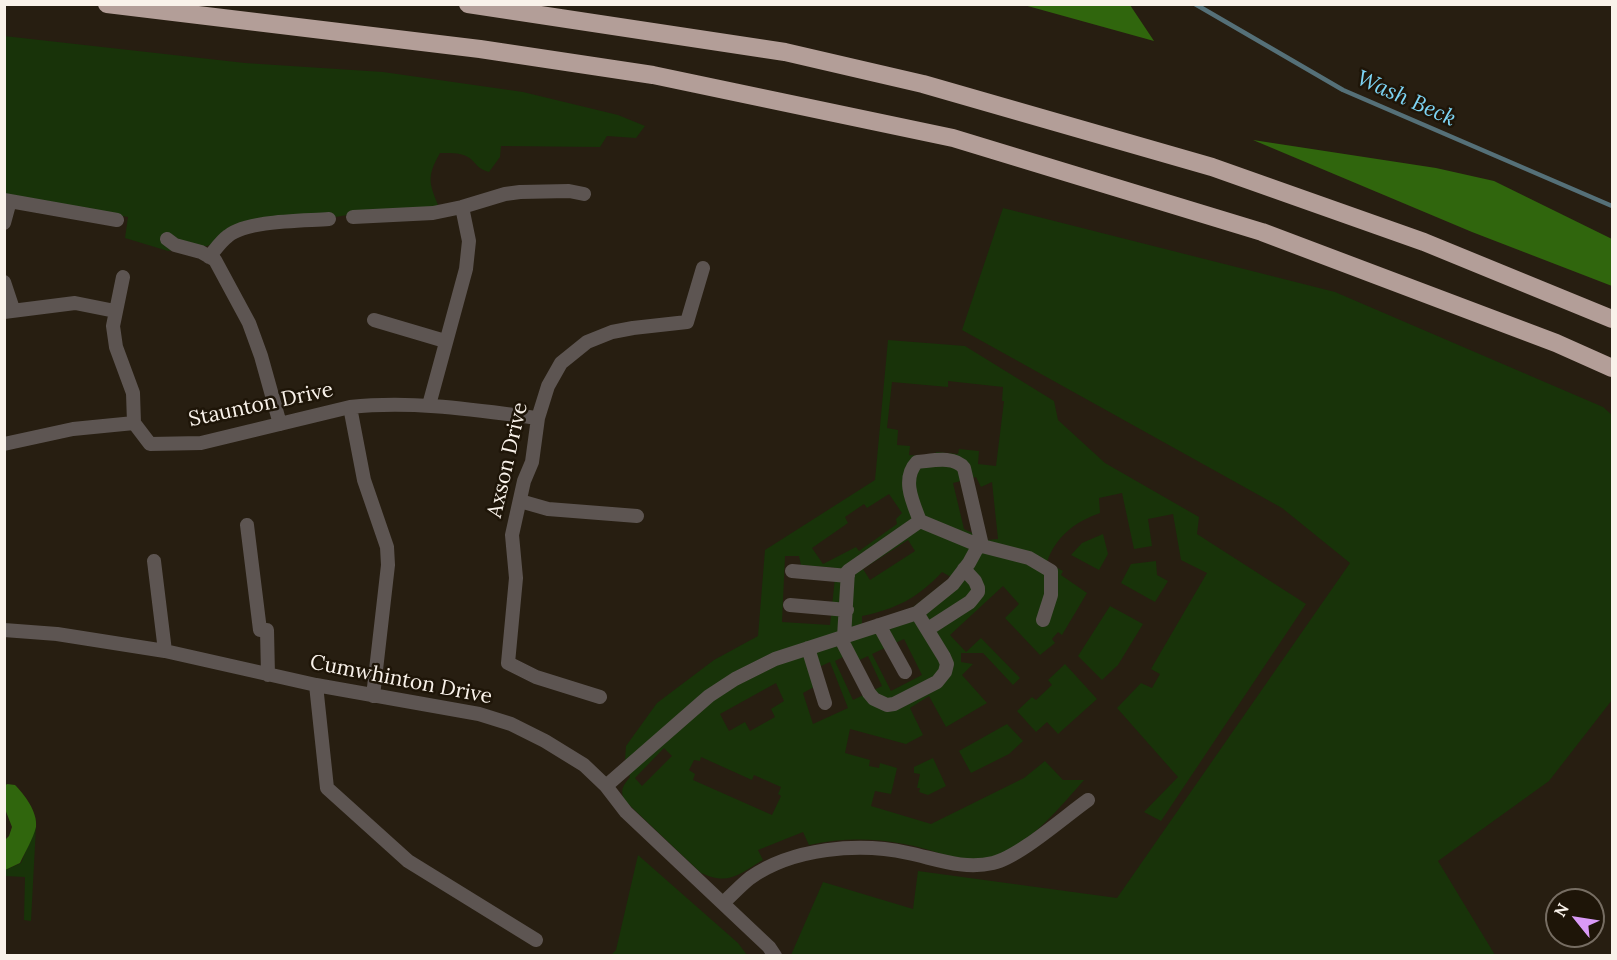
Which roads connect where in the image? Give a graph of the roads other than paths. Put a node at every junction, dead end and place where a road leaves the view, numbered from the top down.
1 (107, 4) edge
2 (468, 4) edge
3 (584, 195) dead end
4 (7, 201) edge
5 (462, 207) junction
6 (353, 217) dead end
7 (329, 219) dead end
8 (117, 220) dead end
9 (4, 224) edge
10 (167, 239) dead end
11 (209, 257) junction
12 (703, 268) dead end
13 (123, 277) dead end
14 (4, 282) edge
15 (9, 310) edge
16 (115, 311) junction
17 (1612, 319) edge
18 (374, 320) dead end
19 (445, 340) junction
20 (1612, 368) edge
21 (429, 405) junction
22 (351, 407) junction
23 (538, 418) junction
24 (134, 423) junction
25 (280, 424) junction
26 (4, 444) edge
27 (520, 501) junction
28 (637, 516) dead end
29 (920, 521) junction
30 (247, 525) dead end
31 (978, 545) junction
32 (154, 561) dead end
33 (964, 569) junction
34 (792, 571) dead end
35 (848, 576) junction
36 (790, 605) dead end
37 (847, 610) junction
38 (917, 614) junction
39 (1043, 620) dead end
40 (879, 625) junction
41 (928, 629) junction
42 (4, 630) edge
43 (843, 638) junction
44 (808, 648) junction
45 (165, 651) junction
46 (905, 672) dead end
47 (268, 675) junction
48 (316, 685) junction
49 (373, 696) junction
50 (600, 697) dead end
51 (825, 703) dead end
52 (606, 786) junction
53 (1088, 800) dead end
54 (723, 903) junction
55 (536, 940) dead end
56 (775, 956) edge

1 - 20 highway
2 - 17 highway
3 - 5 street
4 - 8 street
4 - 9 street
5 - 6 street
5 - 19 street
7 - 11 street
10 - 11 street
11 - 25 street
12 - 23 street, Axson Drive
13 - 16 street
14 - 15 street
15 - 16 street
16 - 24 street
18 - 19 street
19 - 21 street
21 - 22 street, Staunton Drive
21 - 23 street, Staunton Drive
22 - 25 street, Staunton Drive
22 - 49 street
23 - 27 street, Axson Drive
24 - 25 street, Staunton Drive
24 - 26 street
27 - 28 street
27 - 50 street, Axson Drive
29 - 31 street
29 - 31 street
29 - 35 street
30 - 47 street
31 - 33 street
31 - 39 street
32 - 45 street
33 - 38 street
33 - 41 street
34 - 35 street
35 - 37 street
36 - 37 street
37 - 43 street
38 - 40 street
38 - 41 street
40 - 43 street
40 - 46 street
41 - 43 street
42 - 45 street, Cumwhinton Drive
43 - 44 street
44 - 51 street
44 - 52 street
45 - 47 street, Cumwhinton Drive
47 - 48 street, Cumwhinton Drive
48 - 49 street, Cumwhinton Drive
48 - 55 street
49 - 52 street, Cumwhinton Drive
52 - 54 street, Cumwhinton Drive
53 - 54 street
54 - 56 street, Cumwhinton Drive

